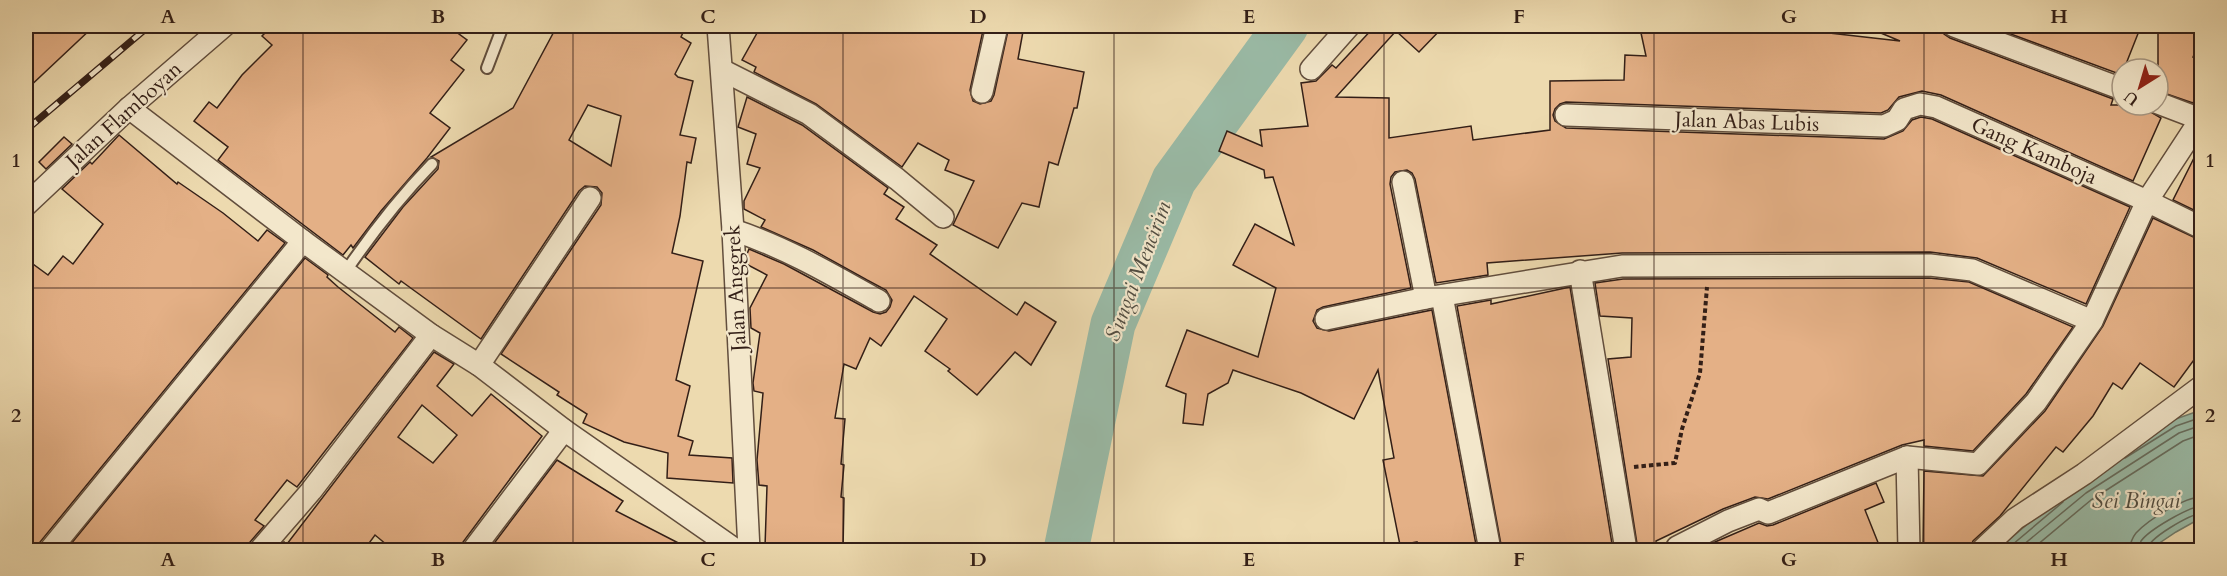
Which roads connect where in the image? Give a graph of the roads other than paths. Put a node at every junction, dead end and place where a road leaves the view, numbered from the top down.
1 (224, 26) edge
2 (503, 26) edge
3 (718, 26) edge
4 (997, 26) edge
5 (1349, 26) edge
6 (1954, 26) edge
7 (488, 69) dead end
8 (1311, 69) dead end
9 (722, 70) junction
10 (2110, 84) edge
11 (982, 92) dead end
12 (1920, 104) joint
13 (2170, 107) edge
14 (129, 108) junction
15 (1566, 115) dead end
16 (2201, 118) edge
17 (432, 164) dead end
18 (1403, 182) dead end
19 (590, 198) dead end
20 (2147, 201) junction
21 (26, 205) edge
22 (943, 217) dead end
23 (2202, 228) edge
24 (733, 230) junction
25 (303, 241) junction
26 (346, 271) junction
27 (1580, 271) junction
28 (1434, 297) junction
29 (879, 301) dead end
30 (1326, 319) dead end
31 (2092, 321) junction
32 (431, 335) junction
33 (479, 365) junction
34 (2202, 386) edge
35 (564, 430) junction
36 (1907, 458) junction
37 (1677, 546) dead end
38 (50, 550) edge
39 (260, 550) edge
40 (473, 550) edge
41 (736, 550) edge
42 (749, 550) edge
43 (1490, 550) edge
44 (1626, 550) edge
45 (1909, 550) edge
46 (1982, 550) edge

1 - 14 street, Jalan Flamboyan
2 - 7 lane
3 - 9 street, Jalan Anggrek
4 - 11 street
5 - 8 street
6 - 10 street
9 - 22 street
9 - 24 street, Jalan Anggrek
12 - 15 street, Jalan Abas Lubis
12 - 20 street, Gang Kamboja
13 - 16 street
14 - 21 street, Jalan Flamboyan
14 - 25 street
16 - 20 street
17 - 26 lane
18 - 28 street
19 - 33 street
20 - 23 street, Gang Kamboja
20 - 31 street
24 - 29 street
24 - 42 street, Jalan Anggrek
25 - 26 street
25 - 38 street
26 - 32 street
27 - 28 street
27 - 31 street
27 - 44 street
28 - 30 street
28 - 43 street
31 - 36 street
32 - 33 street
32 - 39 street
33 - 35 street
34 - 46 street
35 - 40 street
35 - 41 street
36 - 37 street
36 - 45 street

